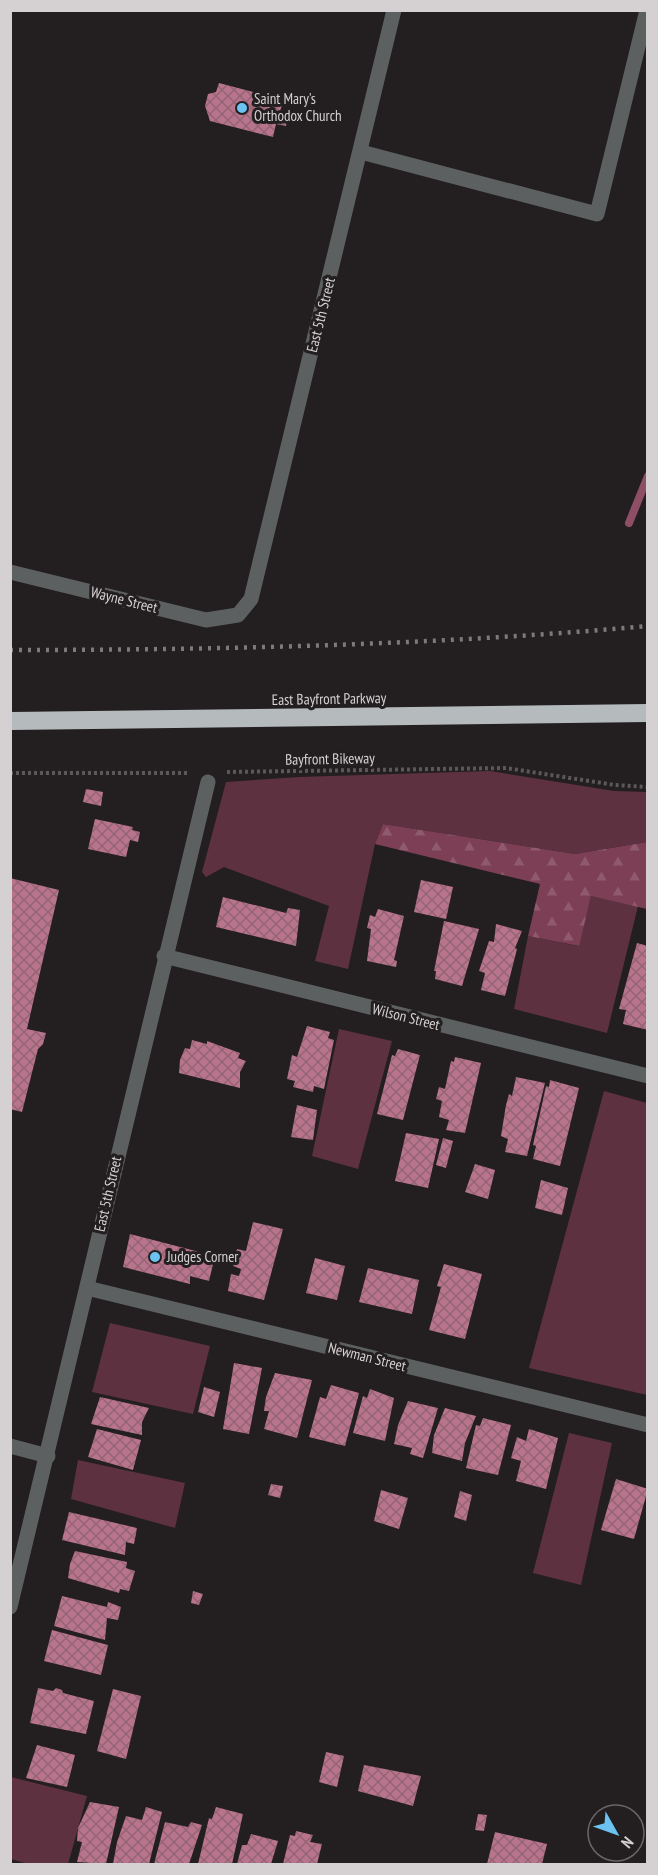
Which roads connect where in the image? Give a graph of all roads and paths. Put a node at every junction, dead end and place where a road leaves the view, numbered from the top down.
1 (394, 10) edge
2 (648, 10) edge
3 (361, 152) junction
4 (10, 572) edge
5 (237, 615) joint
6 (648, 713) edge
7 (10, 721) edge
8 (10, 773) edge
9 (192, 773) dead end
10 (212, 777) joint
11 (648, 787) edge
12 (164, 956) junction
13 (648, 1076) edge
14 (87, 1288) junction
15 (648, 1425) edge
16 (10, 1446) edge
17 (48, 1455) junction
18 (10, 1607) edge

1 - 3 street, East 5th Street
2 - 3 street
3 - 5 street, East 5th Street
4 - 5 street, Wayne Street
6 - 7 highway, East Bayfront Parkway
8 - 9 path
10 - 11 path, Bayfront Bikeway
10 - 12 street, East 5th Street
12 - 13 street, Wilson Street
12 - 14 street, East 5th Street
14 - 15 street, Newman Street
14 - 17 street, East 5th Street
16 - 17 street
17 - 18 street, East 5th Street

